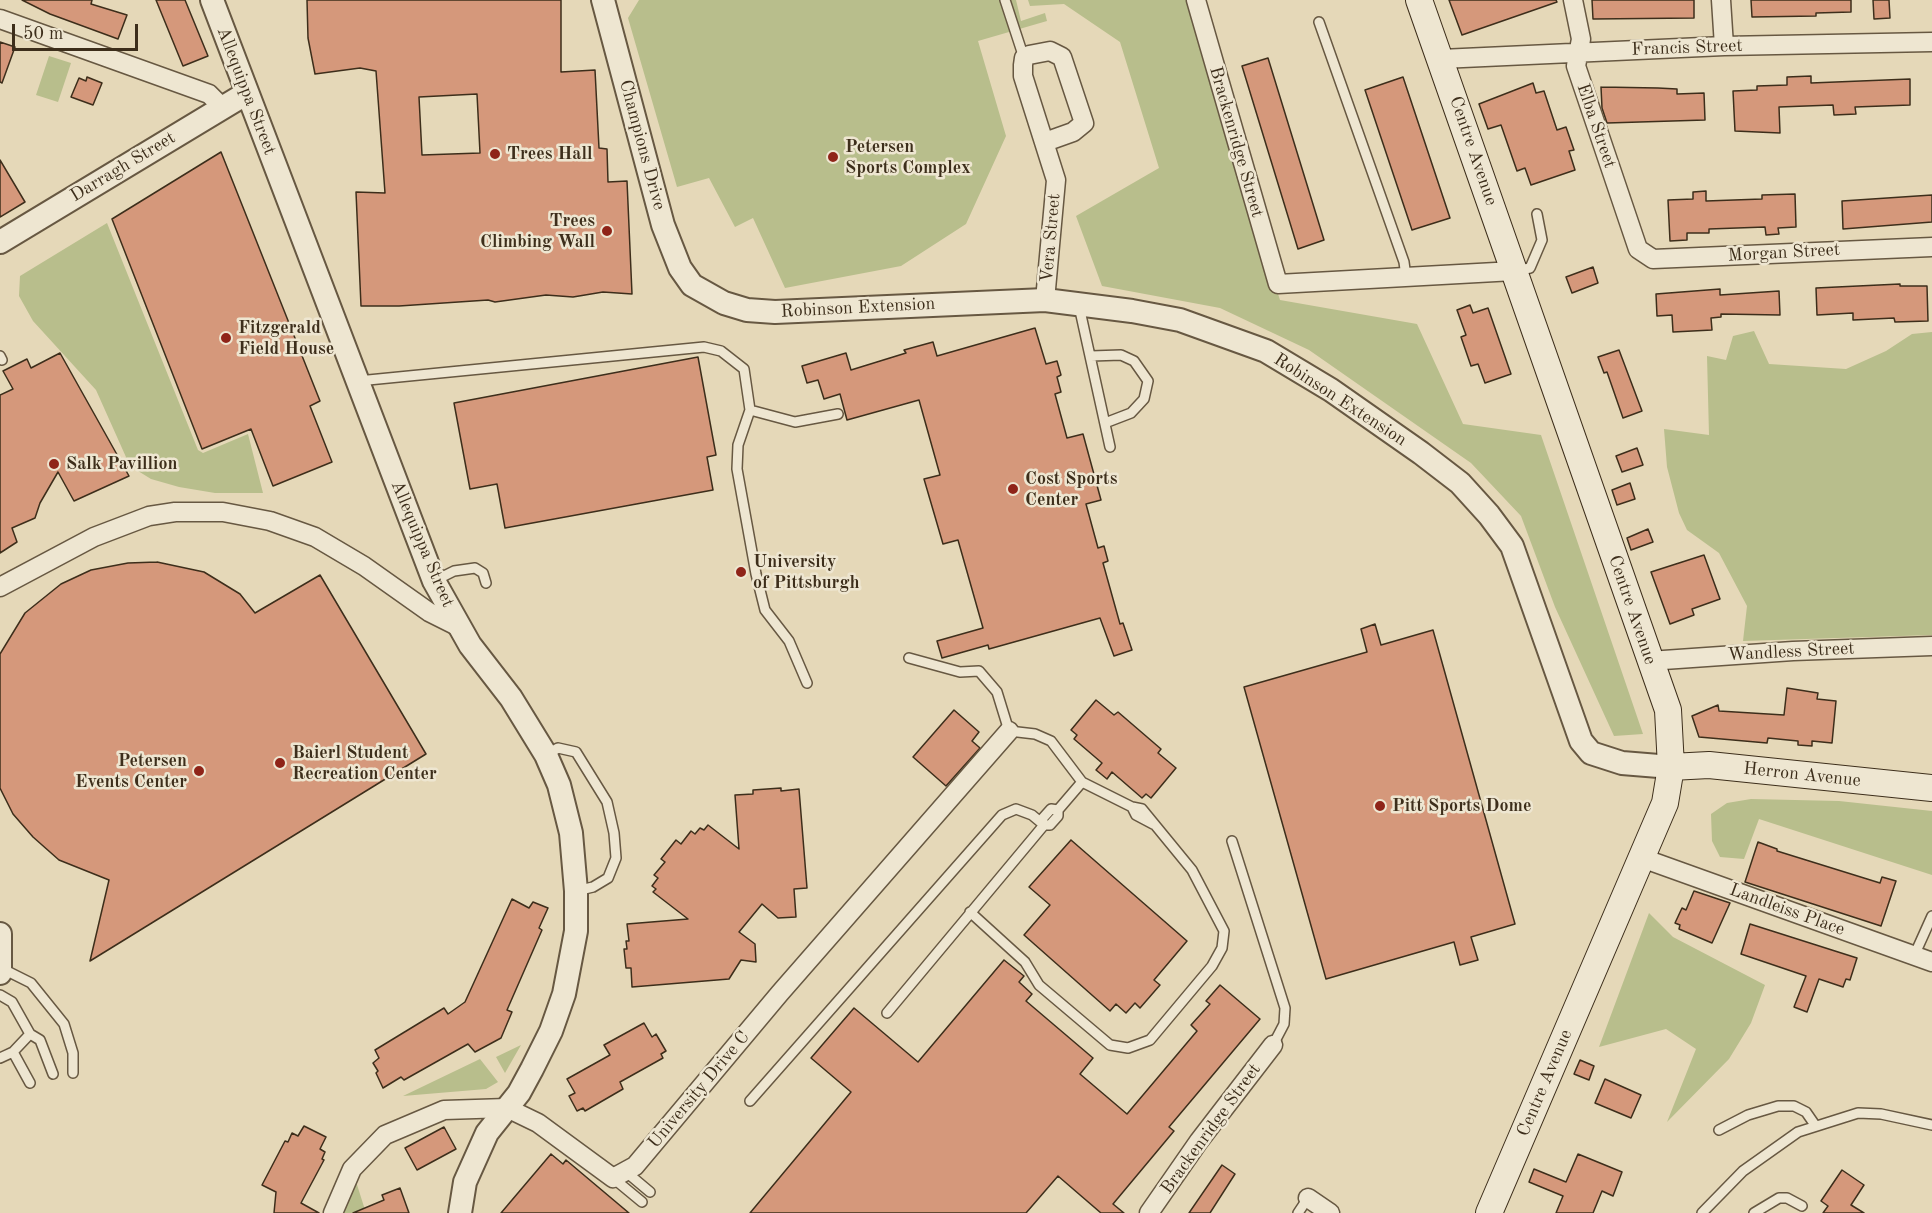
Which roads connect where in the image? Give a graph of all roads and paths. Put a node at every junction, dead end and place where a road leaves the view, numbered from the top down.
1 (212, 0) edge
2 (603, 0) edge
3 (1005, 0) edge
4 (1196, 0) edge
5 (1419, 0) edge
6 (1573, 0) edge
7 (1721, 0) edge
8 (0, 19) edge
9 (1319, 22) dead end
10 (1932, 42) edge
11 (1724, 46) junction
12 (1579, 52) junction
13 (1024, 58) junction
14 (1441, 59) junction
15 (247, 93) junction
16 (222, 107) junction
17 (1045, 142) junction
18 (1537, 214) dead end
19 (0, 242) edge
20 (1932, 247) edge
21 (1638, 249) joint
22 (1514, 271) junction
23 (1406, 277) junction
24 (692, 285) joint
25 (1045, 300) junction
26 (1079, 305) junction
27 (1090, 356) junction
28 (356, 381) junction
29 (750, 410) junction
30 (838, 414) dead end
31 (1105, 423) junction
32 (1110, 447) dead end
33 (434, 581) junction
34 (486, 583) dead end
35 (0, 587) edge
36 (459, 627) junction
37 (1932, 646) edge
38 (909, 658) dead end
39 (1649, 661) junction
40 (807, 683) dead end
41 (1009, 731) junction
42 (546, 755) junction
43 (1671, 767) junction
44 (1082, 782) junction
45 (1932, 788) edge
46 (1044, 825) junction
47 (1232, 841) dead end
48 (1642, 858) junction
49 (576, 891) junction
50 (970, 912) junction
51 (1932, 916) edge
52 (0, 934) edge
53 (1914, 956) junction
54 (1932, 962) edge
55 (0, 971) edge
56 (0, 995) edge
57 (887, 1013) dead end
58 (30, 1034) junction
59 (1273, 1045) joint
60 (13, 1052) junction
61 (0, 1058) edge
62 (73, 1073) dead end
63 (52, 1074) dead end
64 (30, 1083) dead end
65 (750, 1101) dead end
66 (507, 1108) junction
67 (1815, 1125) junction
68 (1932, 1125) edge
69 (1719, 1130) dead end
70 (619, 1175) junction
71 (650, 1192) dead end
72 (642, 1202) dead end
73 (1303, 1206) edge
74 (1802, 1206) dead end
75 (1708, 1212) edge
76 (333, 1213) edge
77 (460, 1213) edge
78 (1149, 1213) edge
79 (1330, 1213) edge
80 (1489, 1213) edge
81 (1754, 1213) edge

1 - 15 street, Allequippa Street
2 - 24 street, Champions Drive
3 - 13 lane
4 - 23 street, Brackenridge Street
5 - 14 main road, Centre Avenue
6 - 12 street, Elba Street
7 - 11 street
8 - 16 street
9 - 23 lane
10 - 11 street, Francis Street
11 - 12 street, Francis Street
12 - 14 street, Francis Street
12 - 21 street, Elba Street
13 - 17 street, Vera Street
13 - 17 street
14 - 22 main road, Centre Avenue
15 - 16 street, Darragh Street
15 - 28 street, Allequippa Street
16 - 19 street, Darragh Street
17 - 25 street, Vera Street
18 - 22 lane
20 - 21 street, Morgan Street
22 - 23 street
22 - 39 main road, Centre Avenue
24 - 25 street, Robinson Extension
25 - 26 street, Robinson Extension
26 - 27 lane
26 - 43 street, Robinson Extension
27 - 31 lane
27 - 31 lane
28 - 29 lane
28 - 33 street, Allequippa Street
29 - 30 lane
29 - 40 lane
31 - 32 lane
33 - 34 lane
33 - 36 street, Allequippa Street
35 - 36 street
36 - 42 street, Allequippa Street
37 - 39 street, Wandless Street
38 - 41 lane
39 - 43 main road, Centre Avenue
41 - 44 lane
41 - 70 street, University Drive C
42 - 49 street, Allequippa Street
42 - 49 lane
43 - 45 main road, Herron Avenue
43 - 48 main road, Centre Avenue
44 - 46 lane
44 - 50 lane
46 - 50 lane
46 - 65 lane
47 - 59 lane
48 - 53 street, Landleiss Place
48 - 80 main road, Centre Avenue
49 - 66 street, Allequippa Street
50 - 57 lane
51 - 53 lane
52 - 55 street
53 - 54 street, Landleiss Place
55 - 62 lane
56 - 58 lane
58 - 60 lane
58 - 63 lane
59 - 78 street, Brackenridge Street
60 - 61 lane
60 - 64 lane
66 - 70 street
66 - 76 street
66 - 77 street, Allequippa Street
67 - 68 lane
67 - 69 lane
67 - 75 lane
70 - 71 lane
70 - 72 lane
73 - 79 street
74 - 81 lane

